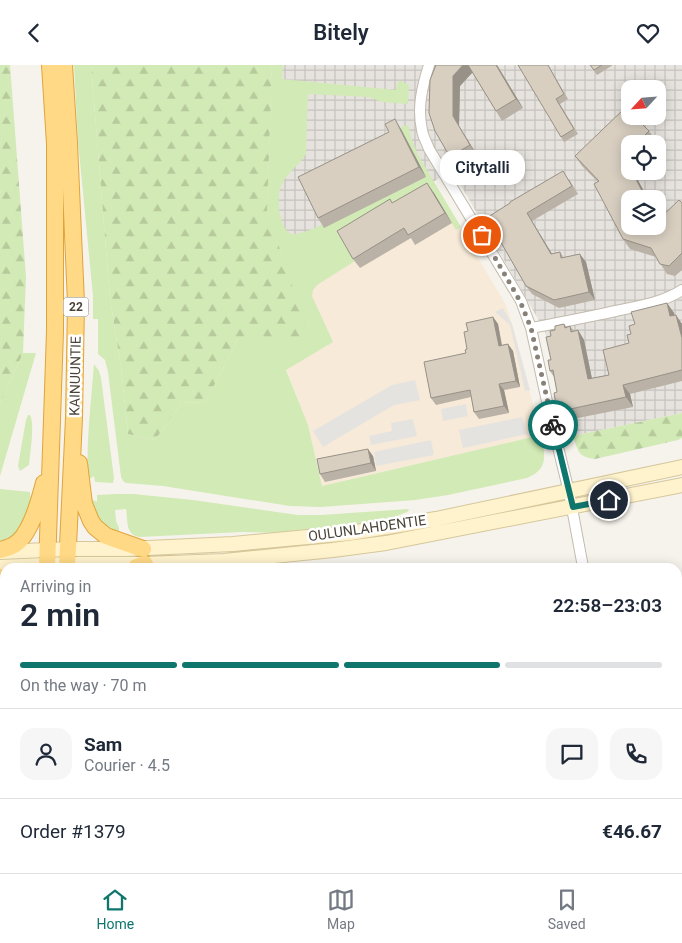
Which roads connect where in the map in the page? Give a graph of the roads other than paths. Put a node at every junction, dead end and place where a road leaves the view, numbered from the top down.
1 (50, 65) edge
2 (64, 65) edge
3 (429, 65) edge
4 (682, 290) edge
5 (531, 328) junction
6 (74, 418) junction
7 (51, 457) junction
8 (682, 467) edge
9 (682, 485) edge
10 (570, 491) junction
11 (573, 507) junction
12 (0, 551) edge
13 (141, 560) edge
14 (47, 561) edge
15 (67, 561) edge
16 (31, 563) edge
17 (582, 563) edge

1 - 7 highway, KAINUUNTIE / 22
2 - 6 highway, KAINUUNTIE / 22
3 - 5 street
4 - 5 street
5 - 10 street
6 - 13 highway
6 - 15 highway, KAINUUNTIE / 22
7 - 12 highway
7 - 14 highway, KAINUUNTIE / 22
8 - 10 main road, OULUNLAHDENTIE
9 - 11 main road, OULUNLAHDENTIE
10 - 11 street
10 - 13 main road, OULUNLAHDENTIE
11 - 13 main road, OULUNLAHDENTIE
11 - 17 street
12 - 14 main road
13 - 15 main road, OULUNLAHDENTIE
14 - 15 main road, OULUNLAHDENTIE
14 - 16 main road

